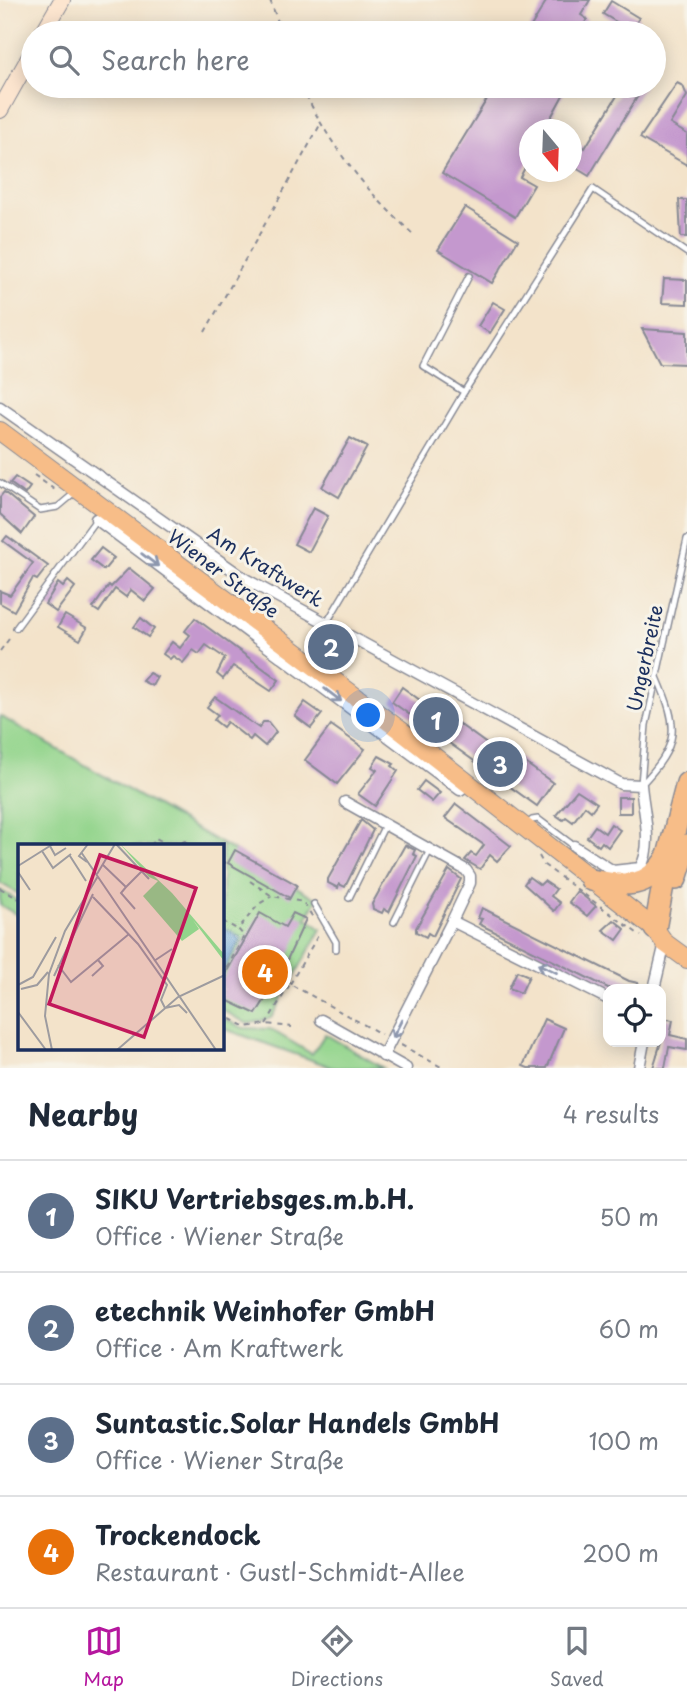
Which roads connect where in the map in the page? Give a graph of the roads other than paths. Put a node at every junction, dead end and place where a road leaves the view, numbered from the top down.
1 (62, 0) edge
2 (50, 21) edge
3 (21, 72) edge
4 (0, 110) edge
5 (687, 253) edge
6 (469, 276) dead end
7 (464, 392) junction
8 (0, 407) edge
9 (2, 436) edge
10 (0, 483) edge
11 (77, 490) junction
12 (99, 514) junction
13 (687, 540) edge
14 (326, 624) junction
15 (16, 628) road end
16 (657, 676) junction
17 (687, 783) edge
18 (641, 785) junction
19 (345, 802) dead end
20 (385, 825) junction
21 (524, 828) junction
22 (574, 846) joint
23 (681, 848) edge
24 (430, 850) junction
25 (591, 880) junction
26 (687, 896) edge
27 (349, 898) dead end
28 (314, 904) dead end
29 (452, 921) junction
30 (394, 922) dead end
31 (661, 941) junction
32 (687, 947) edge
33 (336, 949) dead end
34 (687, 959) edge
35 (655, 984) edge
36 (603, 996) edge
37 (321, 1020) dead end
38 (643, 1047) edge
39 (383, 1056) junction
40 (406, 1068) edge
41 (639, 1068) edge

1 - 2 street
3 - 4 street
5 - 7 lane
6 - 7 lane
7 - 14 lane
8 - 14 street, Am Kraftwerk
9 - 11 main road, Wiener Straße
10 - 11 lane
11 - 12 main road, Wiener Straße
12 - 15 lane
12 - 21 main road, Wiener Straße
13 - 16 lane, Ungerbreite
14 - 18 street, Am Kraftwerk
16 - 18 lane, Ungerbreite
16 - 18 lane
17 - 23 highway
18 - 22 street
19 - 20 street
20 - 24 street
20 - 27 lane
21 - 22 lane
21 - 25 main road, Wiener Straße
23 - 25 highway
23 - 26 highway
23 - 31 highway
24 - 29 street
24 - 30 lane
25 - 31 main road, Wiener Straße
28 - 33 lane
36 -> 29 street
29 -> 39 street
31 - 32 main road, Wiener Straße
31 - 34 main road, Wiener Straße
31 - 35 street
37 - 39 street
38 - 41 street
39 - 40 street

